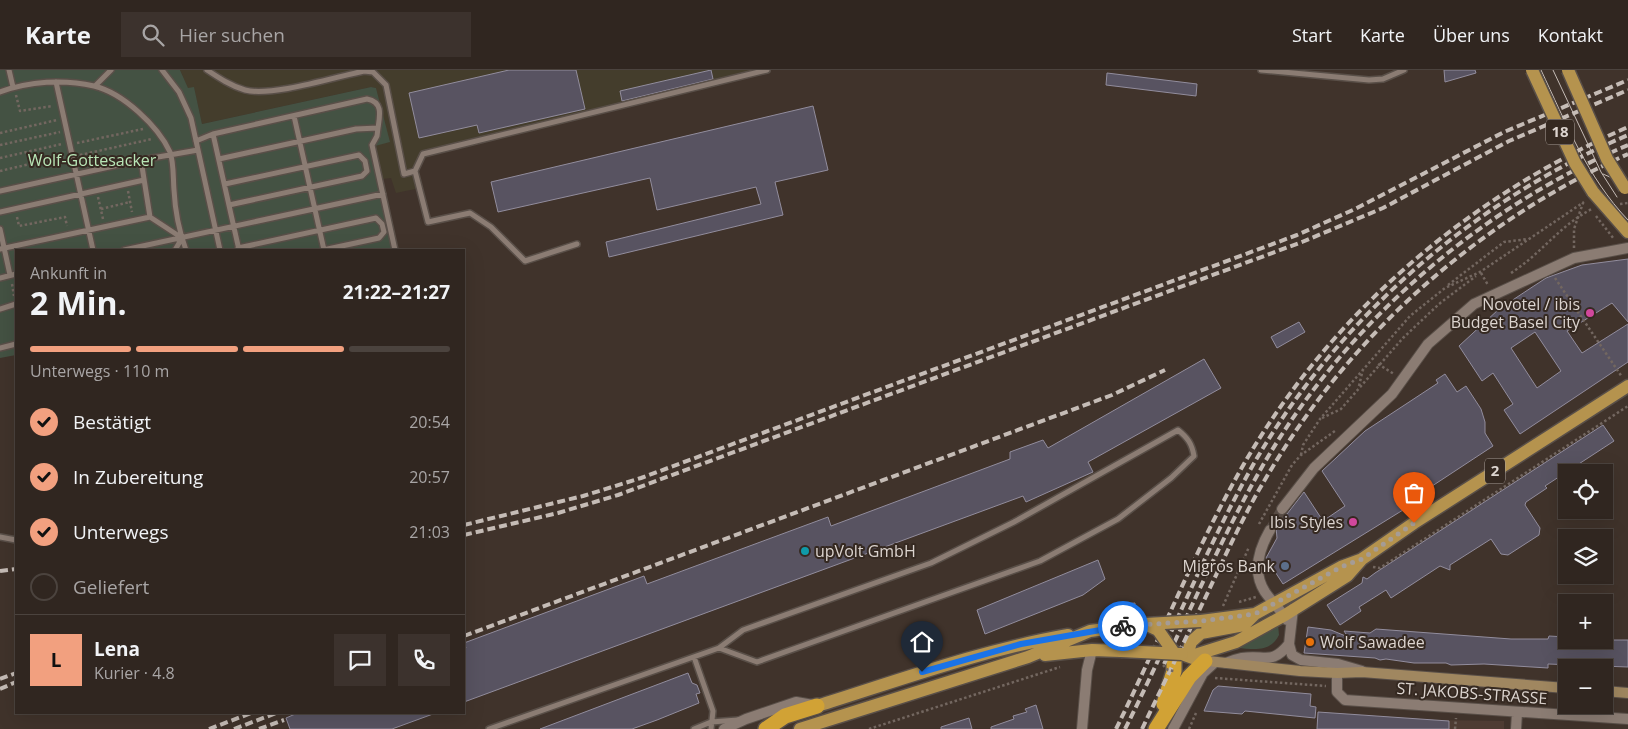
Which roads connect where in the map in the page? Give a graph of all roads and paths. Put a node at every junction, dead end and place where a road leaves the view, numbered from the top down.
1 (9, 70) edge
2 (111, 70) edge
3 (162, 70) edge
4 (207, 70) edge
5 (767, 70) edge
6 (1261, 70) edge
7 (1404, 70) edge
8 (1532, 70) edge
9 (1568, 70) edge
10 (56, 82) junction
11 (95, 86) junction
12 (13, 87) junction
13 (0, 92) edge
14 (61, 105) junction
15 (294, 116) junction
16 (64, 119) junction
17 (378, 128) junction
18 (67, 132) junction
19 (0, 133) edge
20 (213, 134) junction
21 (161, 137) junction
22 (196, 141) junction
23 (299, 141) junction
24 (0, 145) edge
25 (198, 150) junction
26 (171, 154) junction
27 (72, 157) junction
28 (219, 159) junction
29 (141, 160) junction
30 (305, 167) junction
31 (0, 171) edge
32 (415, 171) junction
33 (76, 175) junction
34 (144, 180) junction
35 (128, 184) junction
36 (225, 184) junction
37 (310, 187) junction
38 (1626, 190) edge
39 (97, 191) junction
40 (0, 192) edge
41 (80, 194) junction
42 (382, 194) junction
43 (130, 202) junction
44 (230, 204) junction
45 (16, 208) junction
46 (1594, 208) dead end
47 (101, 209) junction
48 (315, 209) junction
49 (0, 212) edge
50 (1593, 213) dead end
51 (150, 216) junction
52 (1579, 216) junction
53 (134, 220) junction
54 (234, 226) junction
55 (105, 227) junction
56 (0, 229) edge
57 (88, 230) junction
58 (216, 230) junction
59 (319, 230) junction
60 (1628, 232) edge
61 (69, 235) junction
62 (182, 238) junction
63 (1529, 239) junction
64 (1616, 241) dead end
65 (577, 244) dead end
66 (2, 248) edge
67 (1628, 248) edge
68 (92, 249) edge
69 (129, 249) edge
70 (176, 249) edge
71 (186, 249) edge
72 (220, 249) edge
73 (239, 249) edge
74 (324, 249) edge
75 (329, 249) edge
76 (395, 249) edge
77 (1534, 255) dead end
78 (1574, 258) junction
79 (1548, 269) junction
80 (1480, 272) junction
81 (13, 275) edge
82 (0, 278) edge
83 (1445, 288) junction
84 (15, 294) edge
85 (1492, 295) junction
86 (15, 304) edge
87 (0, 309) edge
88 (15, 344) edge
89 (0, 348) edge
90 (1378, 364) junction
91 (1363, 368) junction
92 (1404, 380) junction
93 (1625, 382) edge
94 (1359, 387) junction
95 (1628, 406) edge
96 (1320, 419) junction
97 (1301, 455) dead end
98 (1282, 509) tunnel mouth
99 (1270, 530) tunnel mouth
100 (0, 537) edge
101 (15, 540) edge
102 (1367, 563) junction
103 (1274, 604) junction
104 (1255, 614) junction
105 (1290, 616) junction
106 (1145, 624) junction
107 (1090, 631) junction
108 (1289, 644) junction
109 (719, 648) junction
110 (1092, 650) junction
111 (694, 657) junction
112 (1028, 657) junction
113 (1193, 657) junction
114 (1226, 663) junction
115 (1067, 665) dead end
116 (1362, 672) junction
117 (1337, 673) junction
118 (1198, 681) junction
119 (1335, 686) junction
120 (1558, 687) edge
121 (1613, 692) edge
122 (1628, 693) edge
123 (817, 706) junction
124 (1196, 710) dead end
125 (1517, 713) junction
126 (1456, 716) dead end
127 (746, 719) junction
128 (1628, 720) edge
129 (711, 722) junction
130 (489, 729) edge
131 (694, 729) edge
132 (711, 729) edge
133 (724, 729) edge
134 (766, 729) edge
135 (800, 729) edge
136 (869, 729) edge
137 (1082, 729) edge
138 (1156, 729) edge
139 (1173, 729) edge
140 (1190, 729) edge
141 (1455, 729) edge
142 (1516, 729) edge

1 - 12 lane
2 - 11 lane
3 - 22 lane
4 - 32 lane
5 - 32 lane
6 - 7 lane
8 - 60 main road, 18, bridge
9 - 38 main road, 18, bridge
10 - 11 lane
10 - 12 lane
10 - 14 lane
11 - 21 lane
12 - 13 lane
12 - 14 path
14 - 16 lane
15 - 17 lane
15 - 20 lane
15 - 23 lane
16 - 18 lane
16 - 19 path
17 - 23 lane
17 - 42 lane
18 - 24 path
18 - 27 lane
20 - 22 lane
20 - 28 lane
21 - 26 lane
21 - 27 path
22 - 25 lane
23 - 28 lane
23 - 30 lane
25 - 26 lane
25 - 58 lane
26 - 29 lane
26 - 62 lane
27 - 31 path
27 - 33 lane
28 - 36 lane
29 - 33 lane
29 - 34 lane
30 - 36 lane
30 - 37 lane
30 - 37 lane
32 - 65 lane
33 - 40 lane
33 - 41 lane
34 - 35 lane
34 - 51 lane
35 - 39 lane
35 - 43 path
36 - 44 lane
37 - 44 lane
37 - 48 lane
39 - 41 lane
39 - 47 path
41 - 45 lane
41 - 57 lane
42 - 48 lane
42 - 76 lane
43 - 47 path
43 - 53 path
44 - 54 lane
45 - 49 lane
45 - 61 path
46 - 52 path
47 - 55 path
48 - 54 lane
48 - 59 lane
50 - 64 path
51 - 53 lane
51 - 62 lane
52 - 63 path
52 - 77 path
52 - 78 path
53 - 55 lane
54 - 58 lane
54 - 73 lane
55 - 57 lane
56 - 66 lane
57 - 61 lane
57 - 68 lane
58 - 62 lane
58 - 72 lane
59 - 73 lane
59 - 74 lane
59 - 75 lane
61 - 66 lane
62 - 69 lane
62 - 70 lane
62 - 71 lane
63 - 80 path
63 - 83 path
66 - 81 lane
67 - 78 street
78 - 79 street
79 - 85 street
79 - 93 path
80 - 83 path
80 - 85 path
80 - 90 path
81 - 82 lane
81 - 84 path
83 - 91 path
85 - 92 street
86 - 87 lane
88 - 89 lane
90 - 92 path
90 - 94 path
91 - 94 path
91 - 96 path
92 - 98 street
93 - 102 main road, 2
94 - 96 path
95 - 102 path
96 - 97 path
99 - 103 street
100 - 101 lane
102 - 103 main road
102 - 105 main road, 2
103 - 104 main road, 2
103 - 105 street
104 - 106 main road, 2, bridge
104 - 113 main road
105 - 108 street
105 - 113 main road, 2
106 - 107 main road, ST. JAKOBS-STRASSE / 2
106 - 113 main road, bridge
107 - 112 main road, ST. JAKOBS-STRASSE / 2
107 - 123 main road
108 - 114 street, ST. JAKOBS-STRASSE
108 - 116 street, ST. JAKOBS-STRASSE
109 - 109 lane
109 - 111 lane
110 - 112 main road, ST. JAKOBS-STRASSE / 2
110 - 113 main road, ST. JAKOBS-STRASSE / 2, bridge
110 - 137 street
111 - 129 lane
111 - 130 lane
112 - 135 main road, ST. JAKOBS-STRASSE / 2
113 - 114 main road, ST. JAKOBS-STRASSE
113 - 118 street
113 - 138 highway
113 - 138 highway
114 - 117 main road, ST. JAKOBS-STRASSE
115 - 136 path
116 - 117 main road, ST. JAKOBS-STRASSE
116 - 120 main road, ST. JAKOBS-STRASSE
117 - 119 street
118 - 119 path
118 - 139 street
119 - 125 street, ST. JAKOBS-STRASSE
121 - 122 main road
123 - 127 street
123 - 134 highway
124 - 140 path
125 - 128 street, ST. JAKOBS-STRASSE
125 - 142 street
126 - 141 path
127 - 129 lane
127 - 133 street
129 - 131 lane
129 - 132 lane

